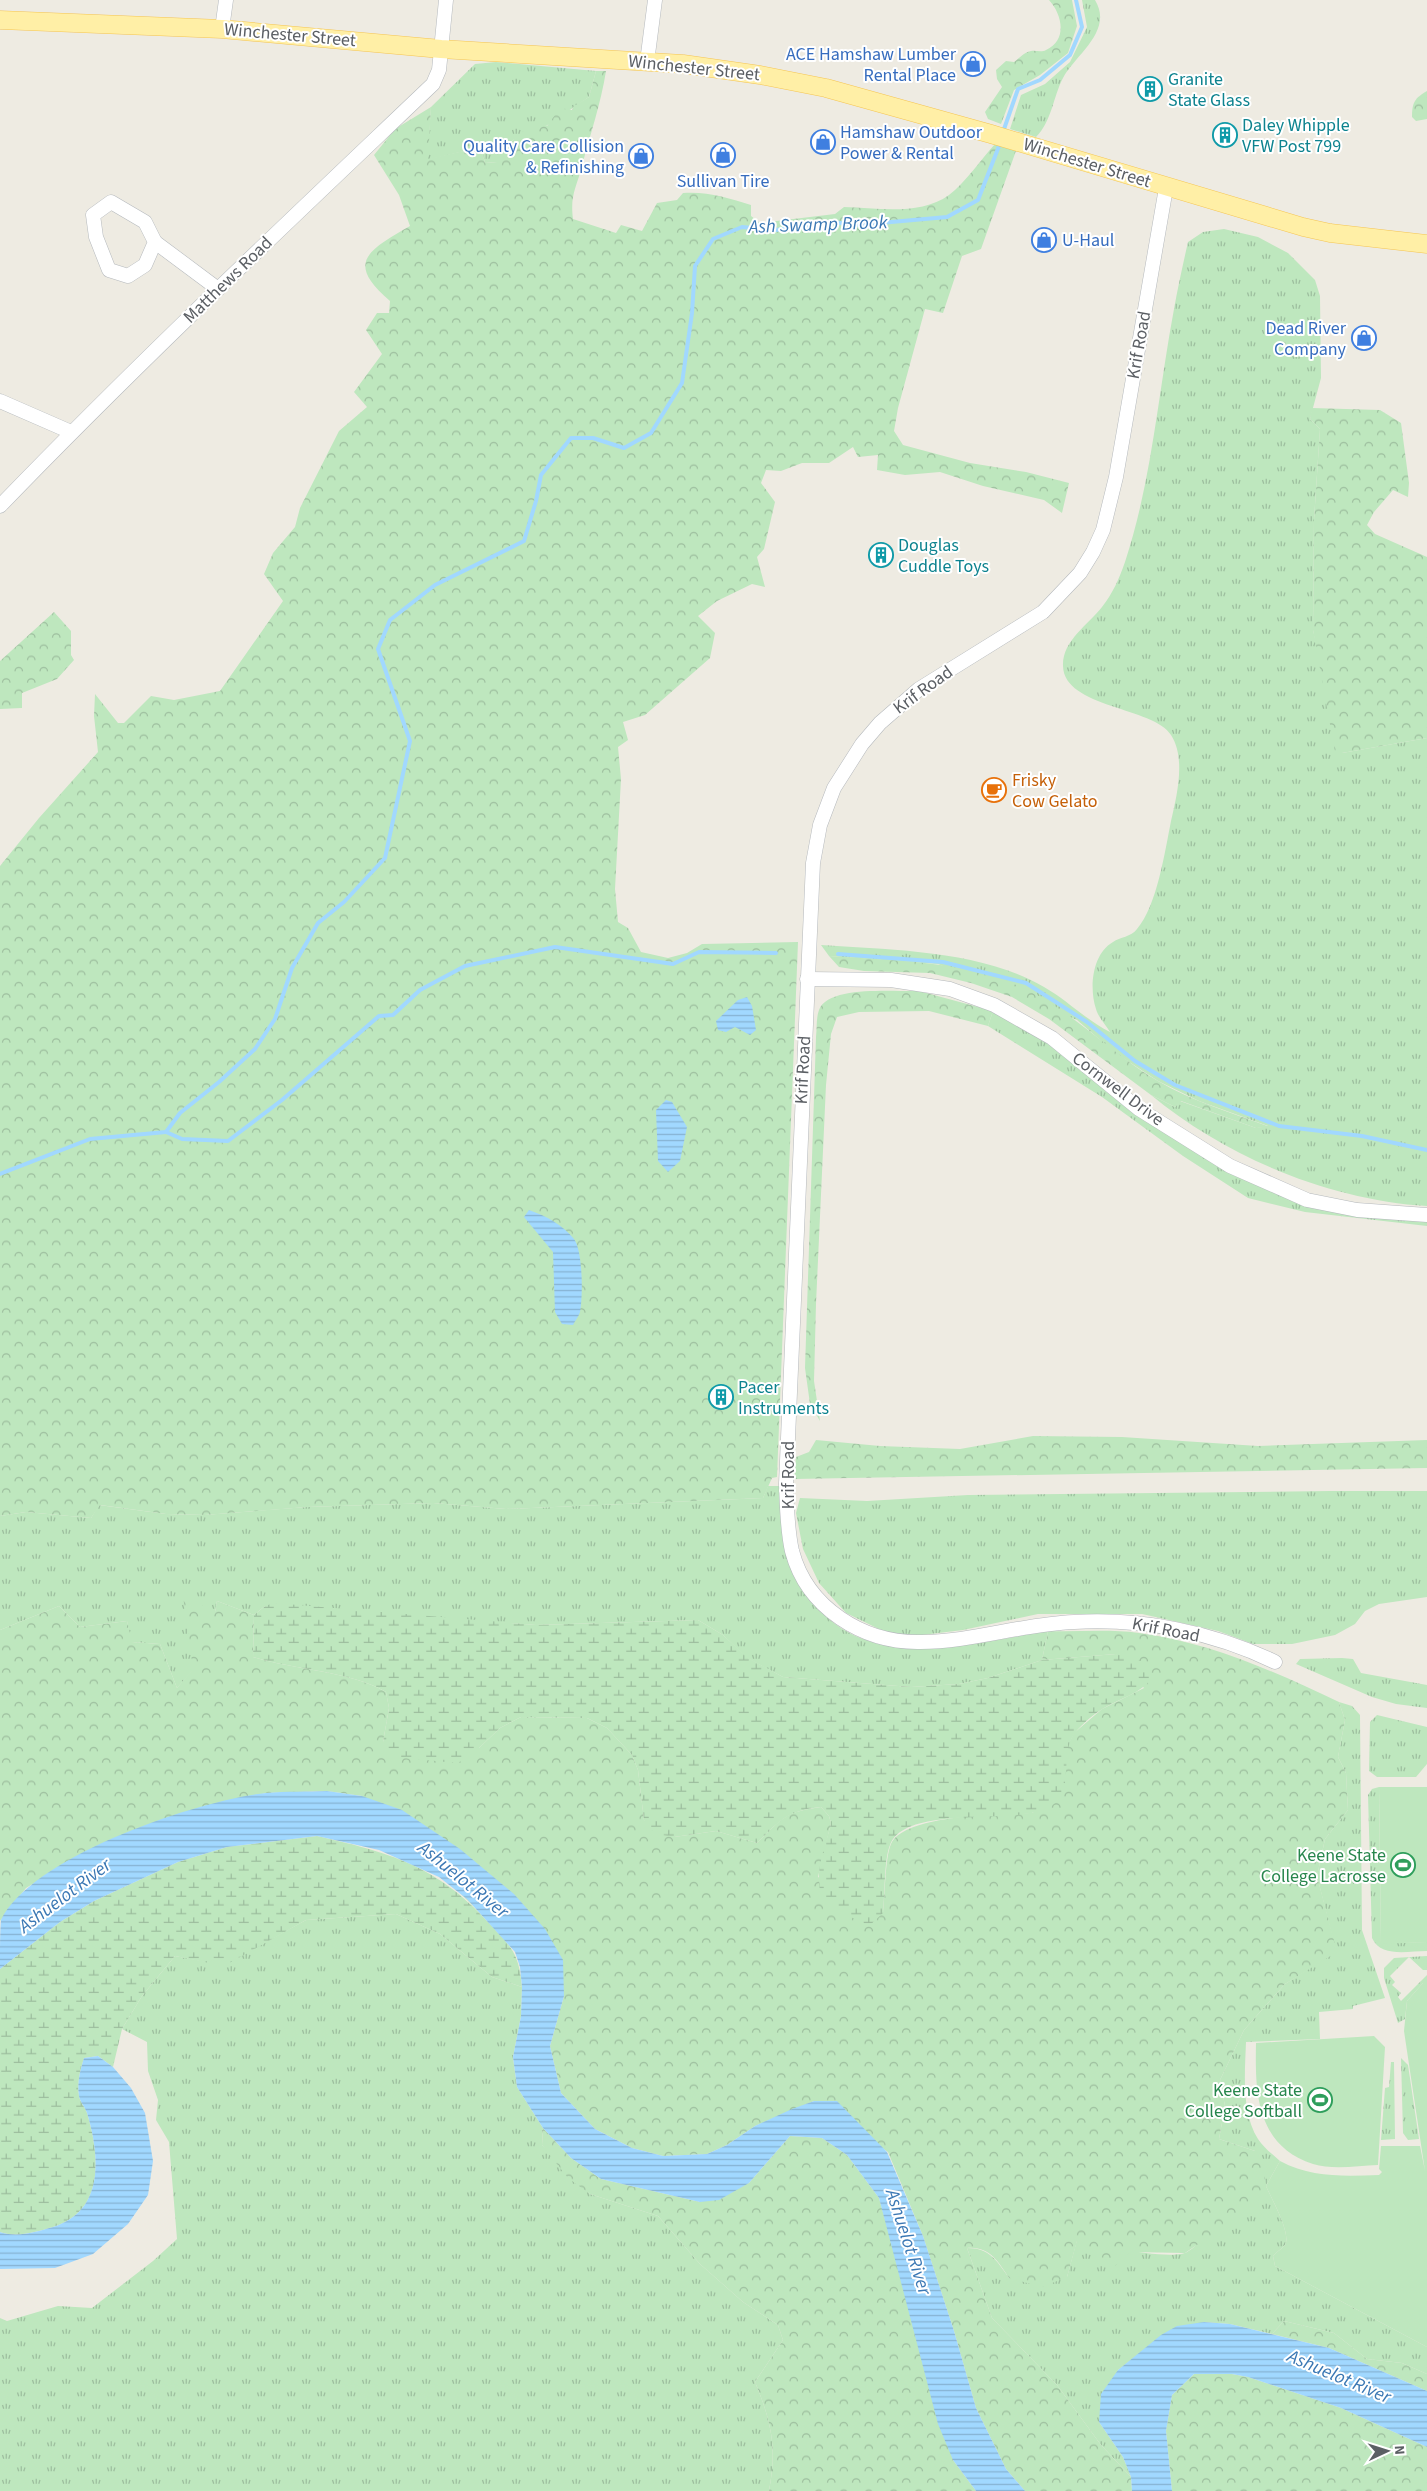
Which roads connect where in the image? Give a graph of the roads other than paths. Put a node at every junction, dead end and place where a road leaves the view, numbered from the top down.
1 (226, 0) edge
2 (446, 0) edge
3 (655, 0) edge
4 (0, 20) edge
5 (222, 29) junction
6 (441, 49) junction
7 (647, 62) junction
8 (1166, 188) junction
9 (154, 242) junction
10 (1427, 244) edge
11 (218, 289) junction
12 (0, 401) edge
13 (72, 432) junction
14 (0, 506) edge
15 (807, 979) junction
16 (1427, 1214) edge
17 (1275, 1662) dead end

1 - 5 street
2 - 6 street, Matthews Road
3 - 7 street
4 - 5 main road, Winchester Street
5 - 6 main road, Winchester Street
6 - 7 main road, Winchester Street
6 - 11 street, Matthews Road
7 - 8 main road, Winchester Street
8 - 10 main road, Winchester Street
8 - 15 street, Krif Road
9 - 9 street
9 - 11 street
11 - 13 street, Matthews Road
12 - 13 street
13 - 14 street, Matthews Road
15 - 16 street, Cornwell Drive
15 - 17 street, Krif Road

